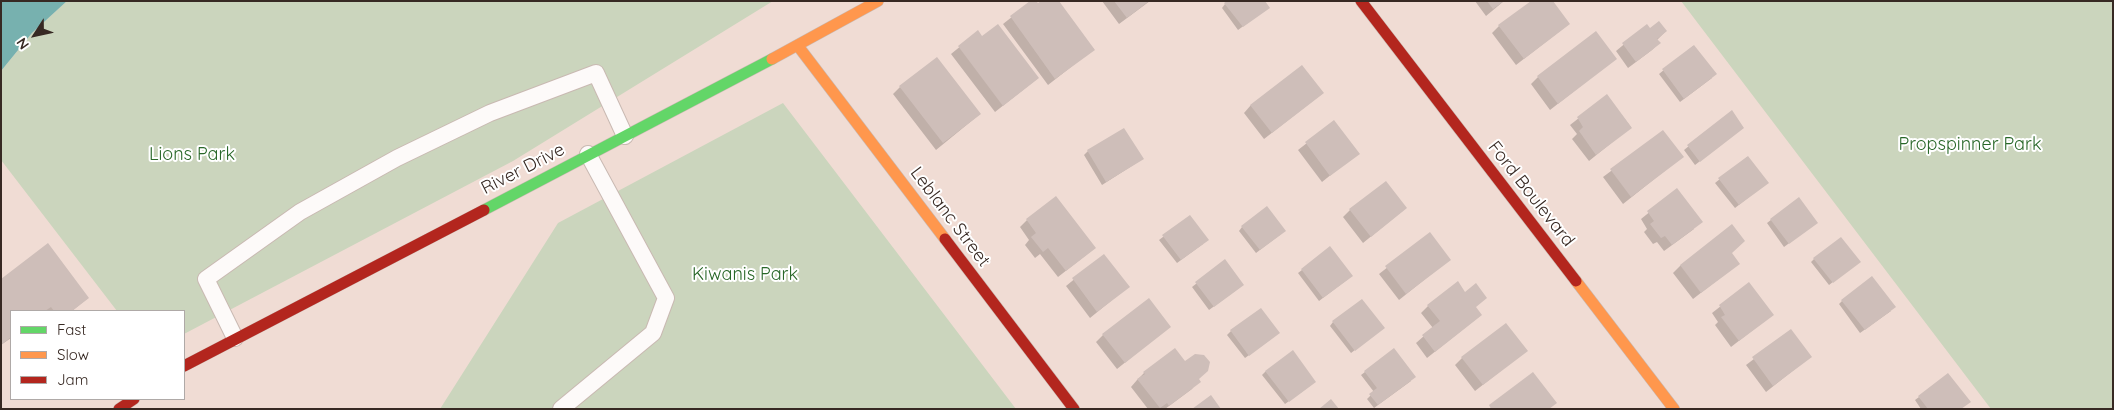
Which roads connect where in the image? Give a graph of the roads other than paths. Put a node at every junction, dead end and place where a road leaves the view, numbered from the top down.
1 (878, 1) edge
2 (1361, 1) edge
3 (798, 46) junction
4 (625, 136) junction
5 (588, 154) junction
6 (235, 338) junction
7 (185, 365) edge
8 (132, 400) edge
9 (118, 409) edge
10 (561, 409) edge
11 (1074, 409) edge
12 (1674, 409) edge

1 - 3 street, River Drive
2 - 12 street, Ford Boulevard
3 - 4 street, River Drive
3 - 11 street, Leblanc Street
4 - 5 street, River Drive
4 - 6 lane
5 - 6 street, River Drive
5 - 10 lane
6 - 7 street, River Drive
8 - 9 street

